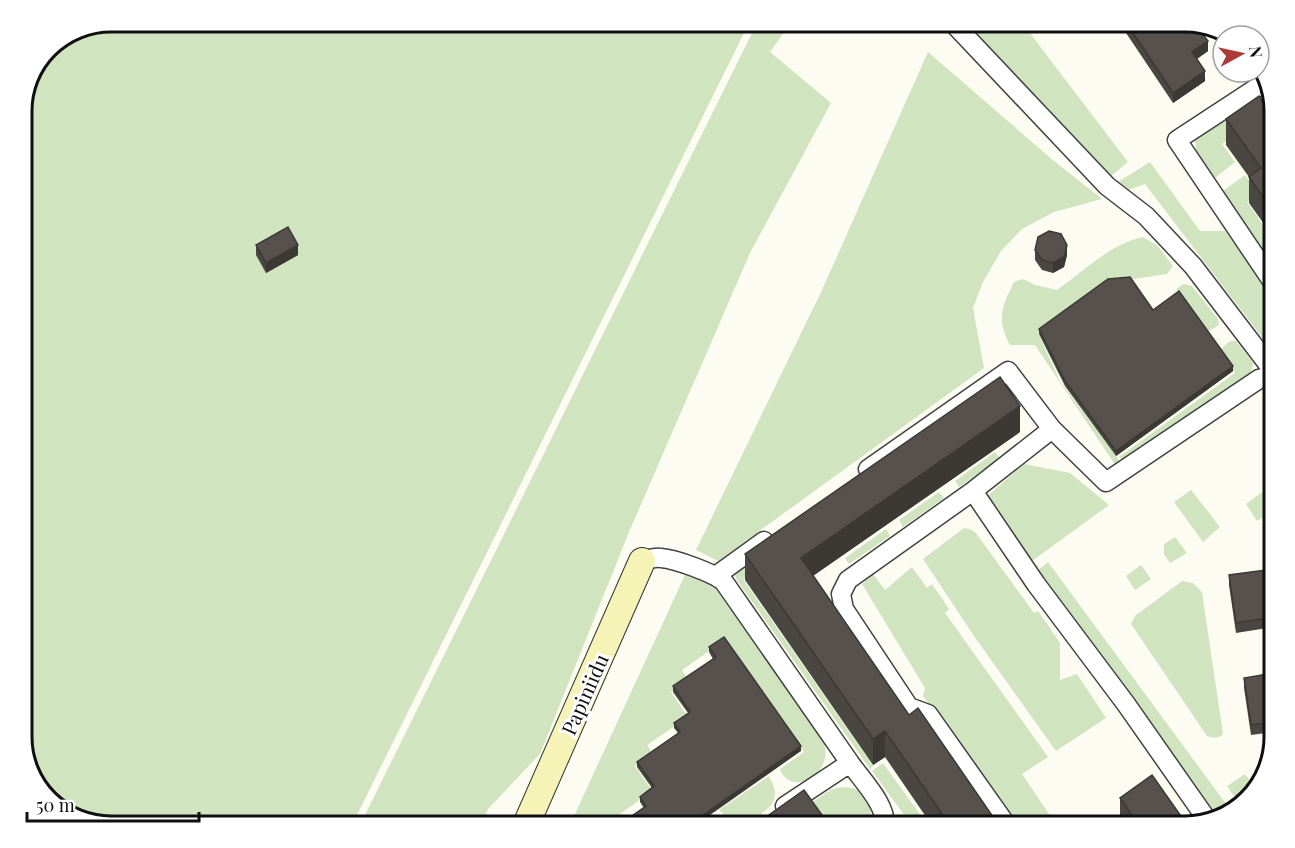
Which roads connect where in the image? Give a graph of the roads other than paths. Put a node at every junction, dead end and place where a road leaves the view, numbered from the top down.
1 (964, 32) edge
2 (1259, 86) edge
3 (1264, 269) edge
4 (1264, 360) edge
5 (1264, 377) edge
6 (1052, 429) junction
7 (856, 477) edge
8 (973, 491) junction
9 (780, 530) edge
10 (642, 561) joint
11 (717, 575) junction
12 (850, 763) junction
13 (1203, 814) edge
14 (530, 816) edge
15 (770, 816) edge
16 (884, 816) edge
17 (1000, 816) edge

1 - 4 street
2 - 3 street
5 - 6 street
6 - 7 street
6 - 8 street
8 - 13 street
8 - 17 street
9 - 11 street
10 - 11 street
10 - 14 street, Papiniidu
11 - 12 street
12 - 15 street
12 - 16 street

